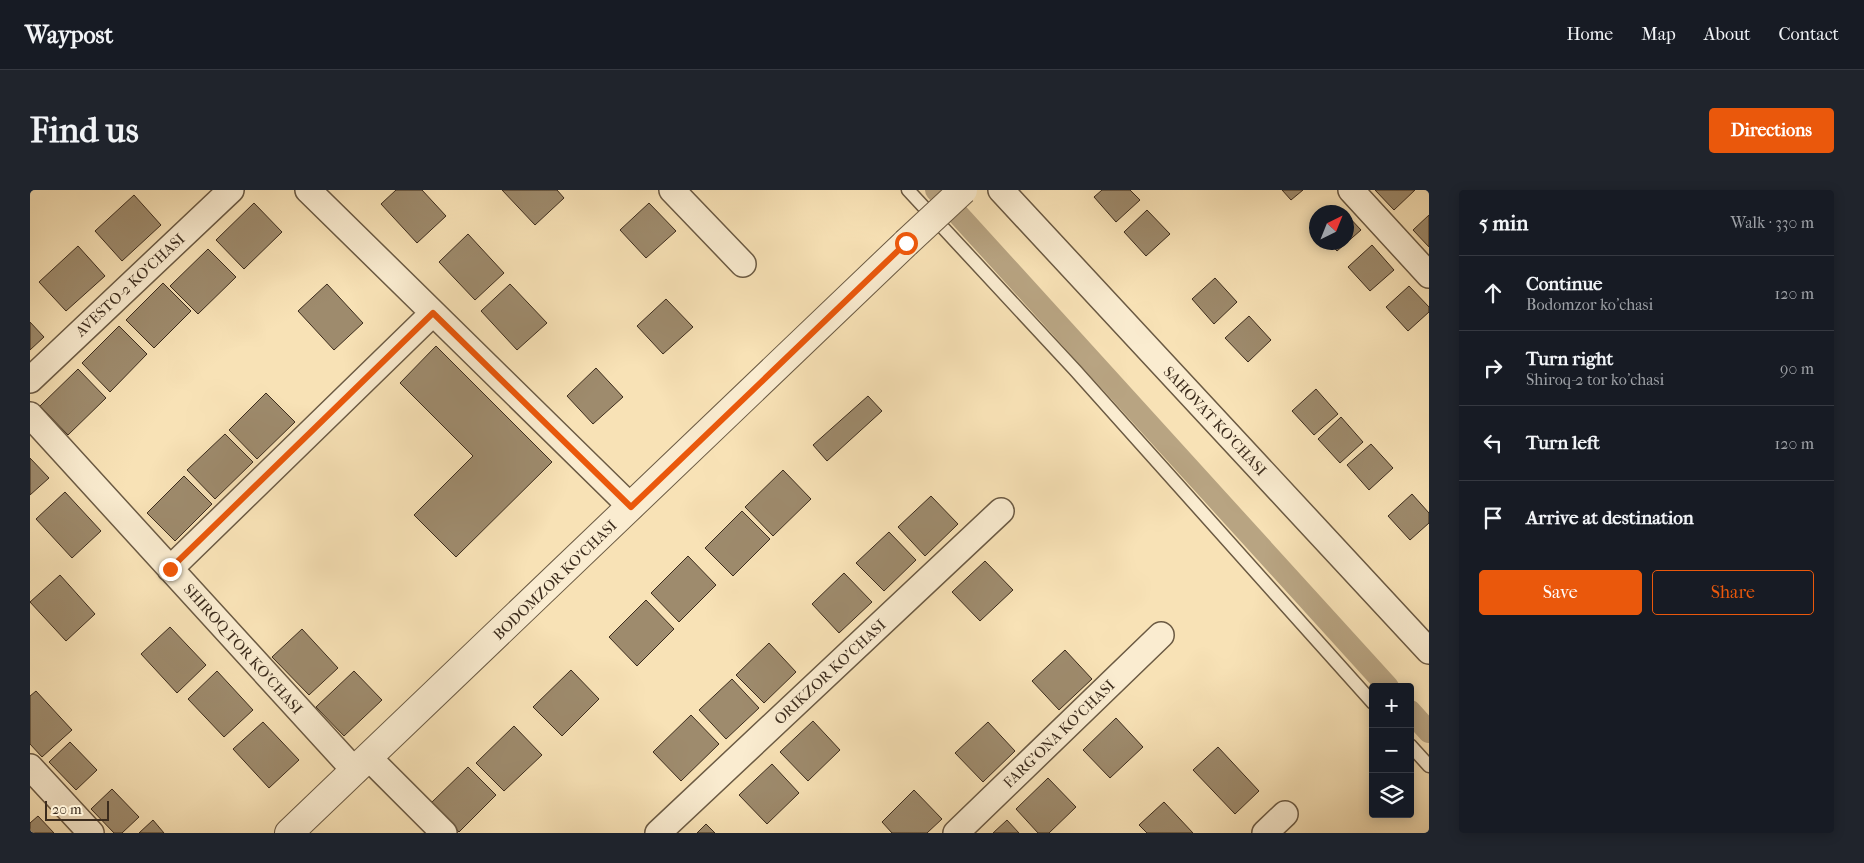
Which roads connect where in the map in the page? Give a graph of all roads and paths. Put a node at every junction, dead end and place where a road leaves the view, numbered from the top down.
1 (231, 190) edge
2 (308, 190) edge
3 (672, 190) edge
4 (908, 190) edge
5 (963, 190) edge
6 (1001, 190) edge
7 (1351, 190) edge
8 (933, 218) junction
9 (743, 264) dead end
10 (1429, 275) edge
11 (433, 313) junction
12 (30, 380) edge
13 (30, 415) edge
14 (631, 507) junction
15 (1001, 511) dead end
16 (170, 569) junction
17 (1161, 635) dead end
18 (1429, 651) edge
19 (1369, 699) edge
20 (1414, 749) edge
21 (362, 764) junction
22 (1429, 766) edge
23 (30, 767) edge
24 (1285, 814) dead end
25 (90, 833) edge
26 (289, 833) edge
27 (444, 833) edge
28 (658, 833) edge
29 (956, 833) edge
30 (1265, 833) edge

1 - 12 street, AVESTO-2 KO'CHASI
2 - 11 street
3 - 9 street
4 - 8 lane
5 - 8 street, BODOMZOR KO'CHASI, bridge
6 - 18 street, SAHOVAT KO'CHASI
7 - 10 street
8 - 14 street, BODOMZOR KO'CHASI, bridge
8 - 19 lane
11 - 14 street
11 - 16 street
13 - 16 street, SHIROQ TOR KO'CHASI
14 - 21 street, BODOMZOR KO'CHASI
15 - 28 street, ORIKZOR KO'CHASI
16 - 21 street, SHIROQ TOR KO'CHASI
17 - 29 street, FARG'ONA KO'CHASI
20 - 22 lane
21 - 26 street, BODOMZOR KO'CHASI
21 - 27 street, SHIROQ TOR KO'CHASI
23 - 25 street
24 - 30 street

